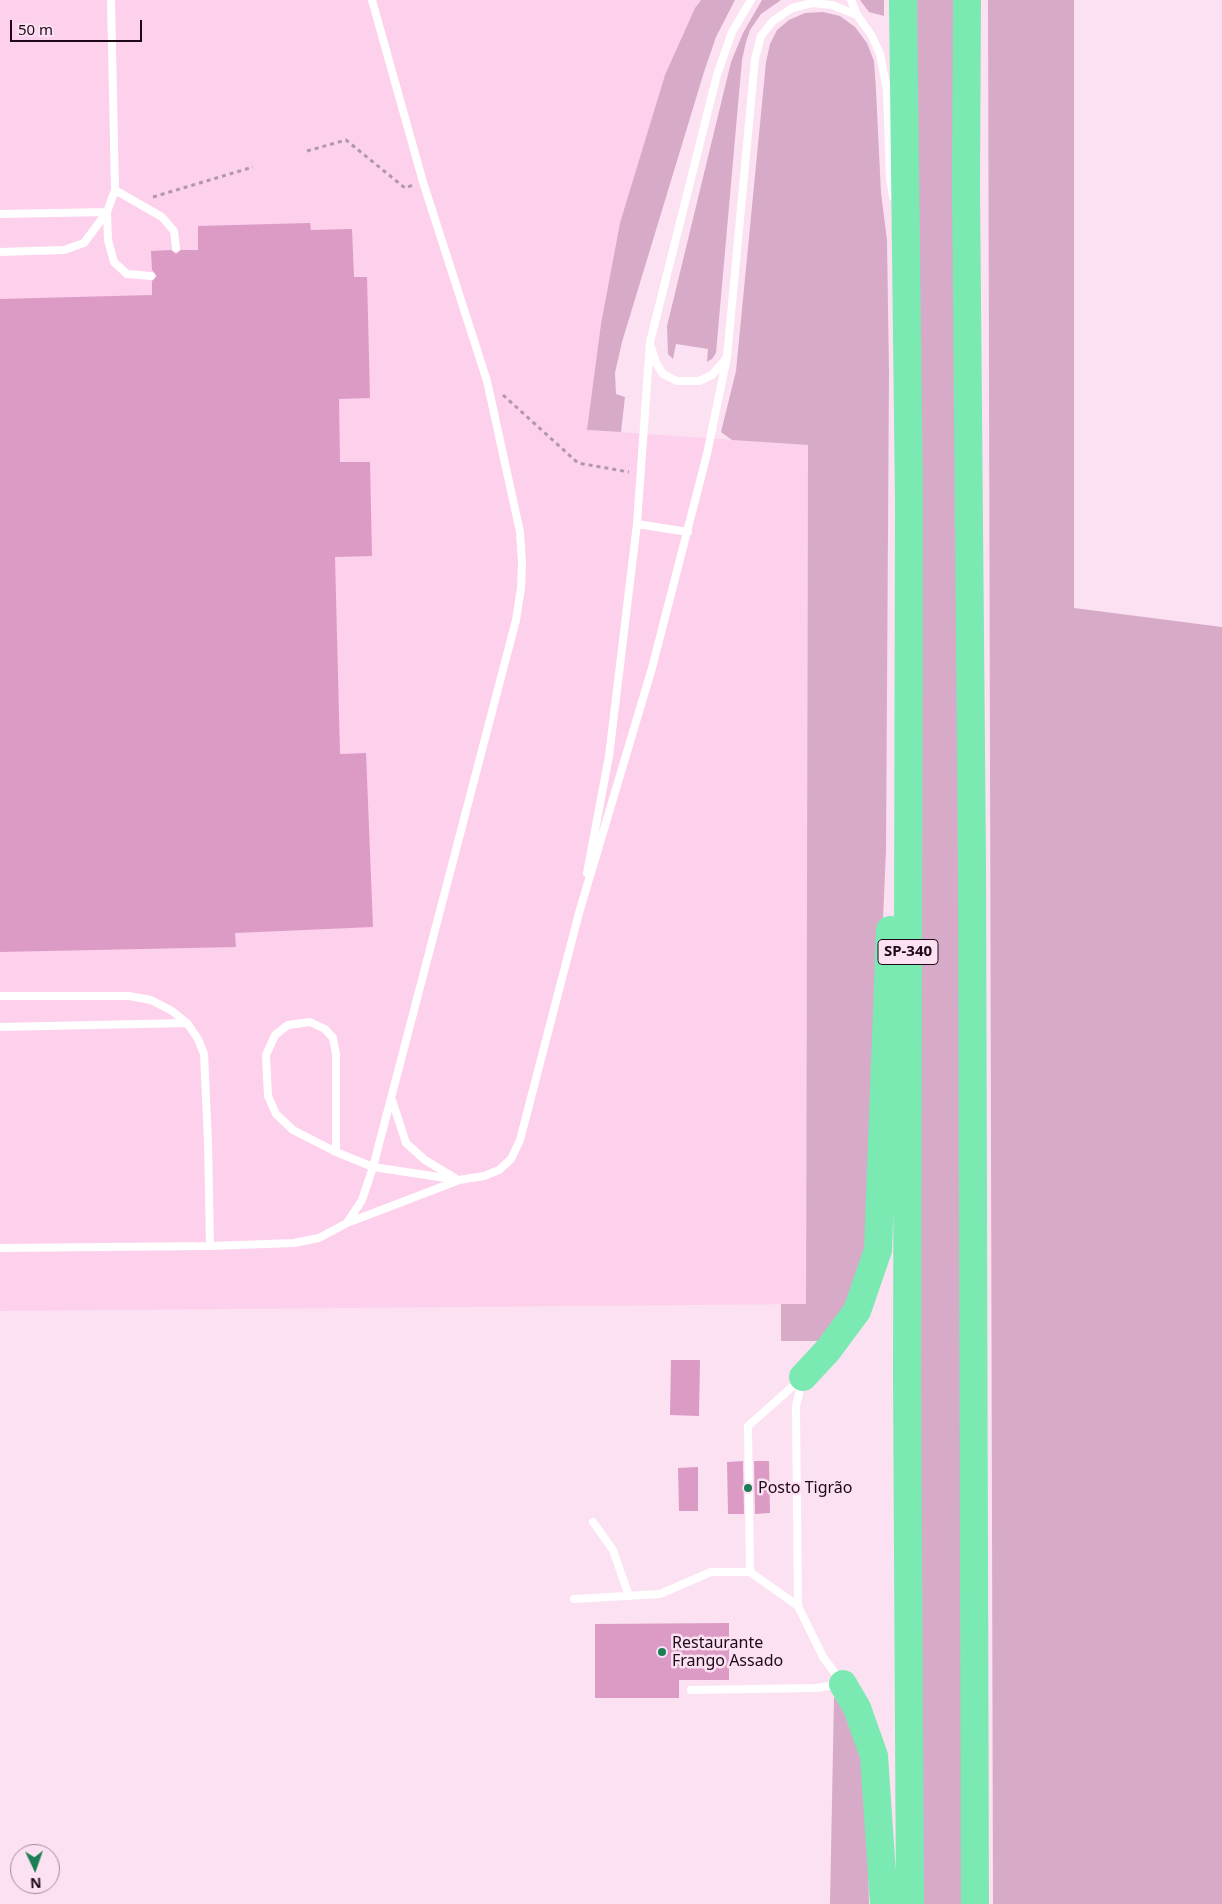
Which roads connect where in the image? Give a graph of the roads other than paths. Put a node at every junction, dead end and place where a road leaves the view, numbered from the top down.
1 (111, 0) edge
2 (372, 0) edge
3 (751, 0) edge
4 (851, 0) edge
5 (903, 0) edge
6 (967, 0) edge
7 (857, 15) junction
8 (115, 190) junction
9 (894, 208) dead end
10 (107, 212) junction
11 (0, 214) edge
12 (897, 227) dead end
13 (176, 248) dead end
14 (0, 252) edge
15 (151, 276) dead end
16 (906, 296) junction
17 (650, 342) junction
18 (727, 357) junction
19 (908, 502) junction
20 (637, 524) junction
21 (688, 532) junction
22 (579, 914) junction
23 (0, 996) edge
24 (187, 1023) junction
25 (0, 1027) edge
26 (392, 1099) junction
27 (336, 1152) junction
28 (373, 1167) junction
29 (459, 1180) junction
30 (347, 1223) junction
31 (210, 1246) junction
32 (0, 1248) edge
33 (803, 1377) junction
34 (593, 1522) dead end
35 (750, 1572) junction
36 (629, 1596) junction
37 (574, 1599) dead end
38 (798, 1606) junction
39 (843, 1684) junction
40 (691, 1690) dead end
41 (884, 1904) edge
42 (910, 1904) edge
43 (975, 1904) edge

1 - 8 lane
2 - 26 lane
3 - 17 lane
4 - 7 lane
5 - 16 highway, SP-340
6 - 43 highway
7 - 9 lane
7 - 18 lane
8 - 10 lane
8 - 13 lane
10 - 11 lane
10 - 14 lane
10 - 15 lane
12 - 16 lane
16 - 19 highway, SP-340
17 - 18 lane
17 - 20 lane
18 - 21 lane
19 - 33 highway
19 - 42 highway, SP-340
20 - 21 lane
20 - 22 lane
21 - 22 lane
22 - 29 lane
23 - 24 lane
24 - 25 lane
24 - 31 lane
26 - 28 lane
26 - 29 lane
27 - 27 lane
27 - 28 lane
28 - 29 lane
28 - 30 lane
29 - 30 lane
30 - 31 lane
31 - 32 lane
33 - 35 lane
33 - 38 lane
34 - 36 lane
35 - 36 lane
35 - 38 lane
36 - 37 lane
38 - 39 lane
39 - 40 lane
39 - 41 highway

